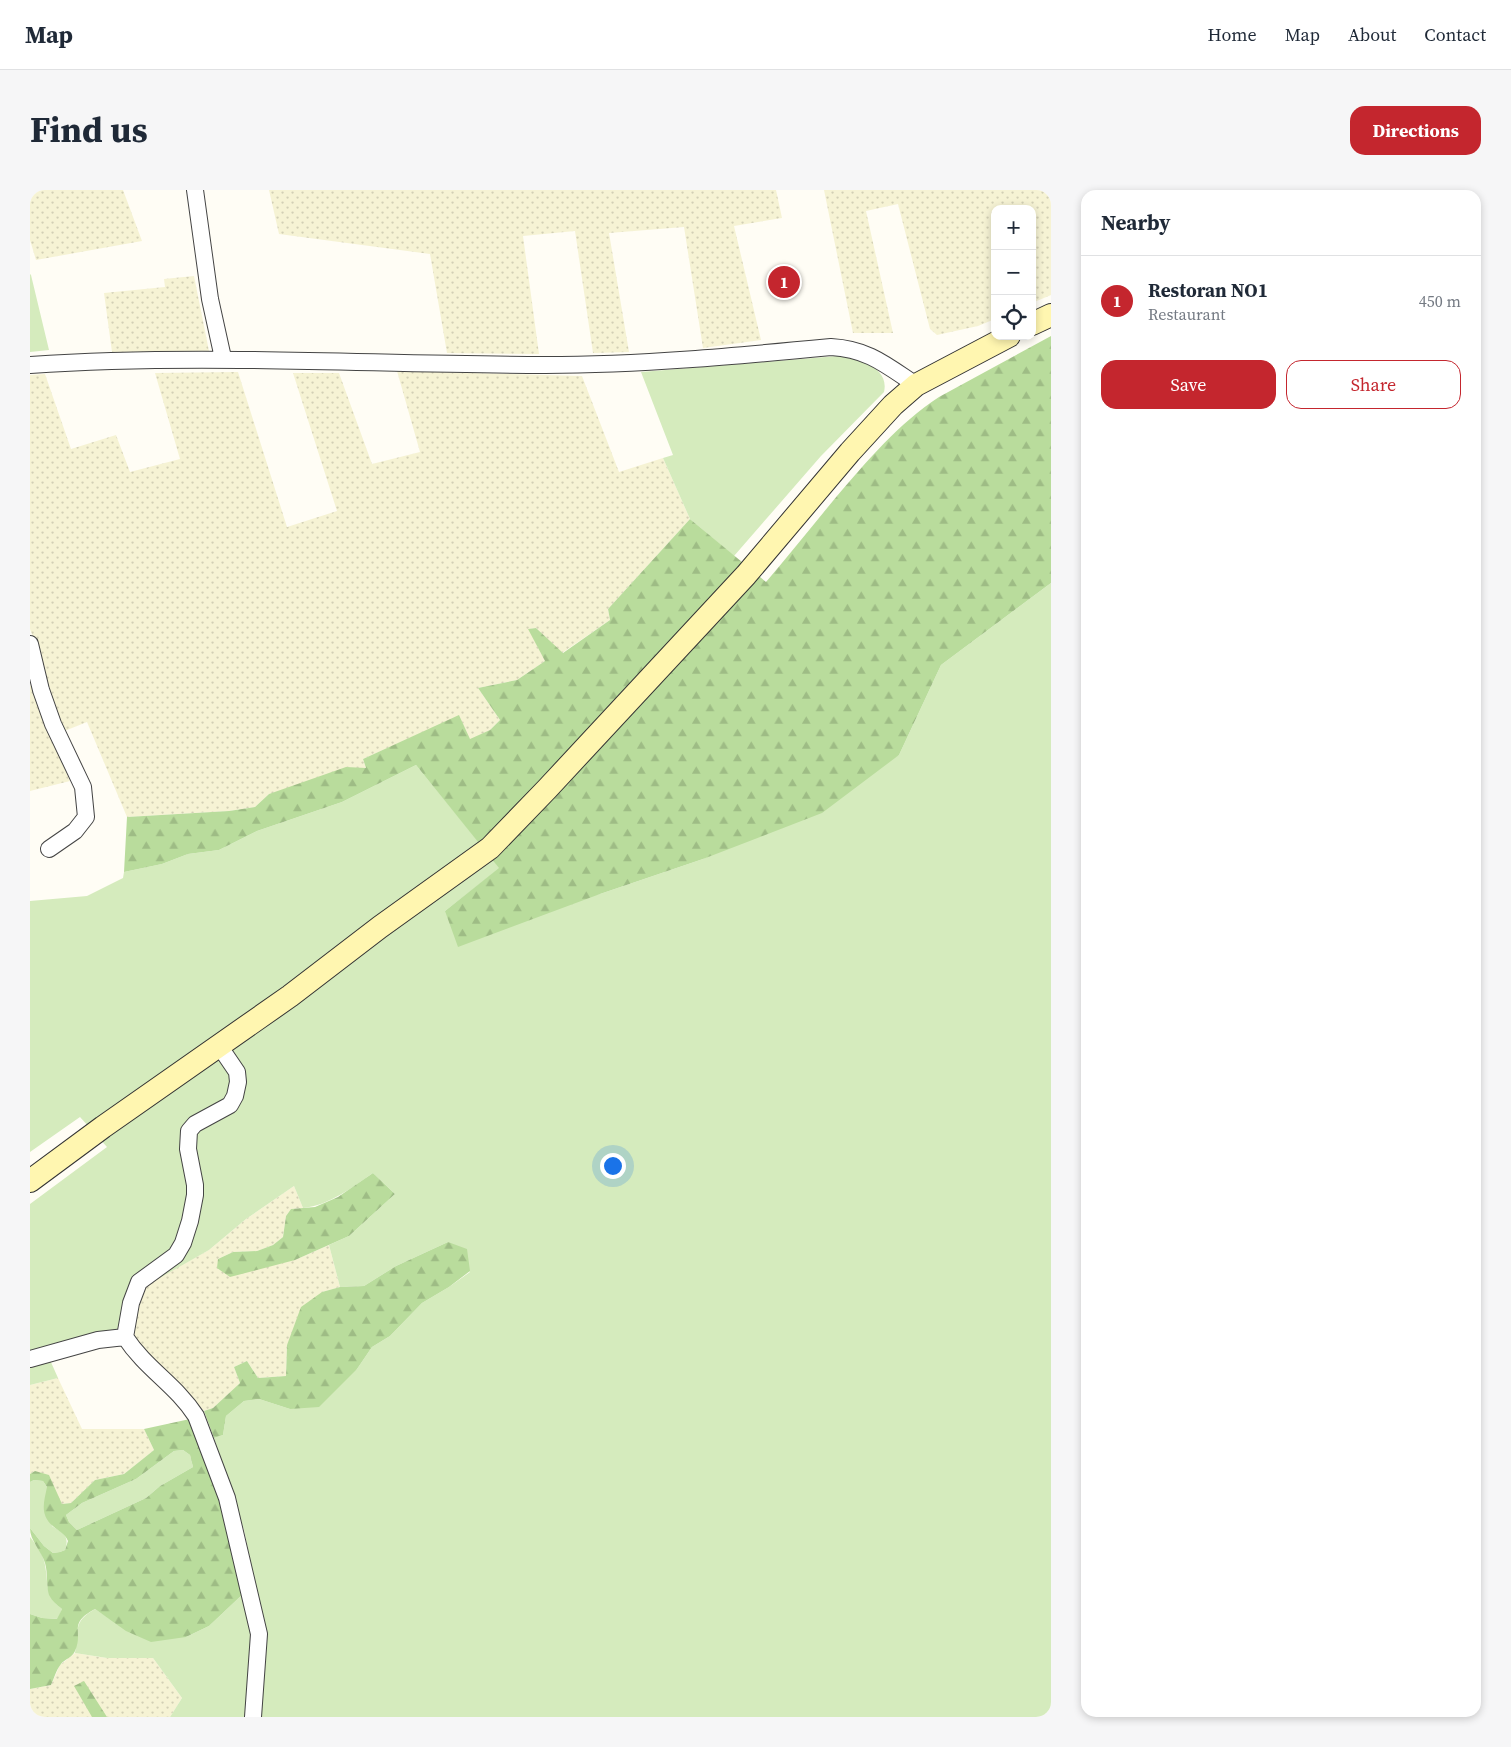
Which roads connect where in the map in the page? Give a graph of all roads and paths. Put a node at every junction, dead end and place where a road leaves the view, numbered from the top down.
1 (195, 190) edge
2 (1051, 315) edge
3 (1036, 322) edge
4 (1001, 340) edge
5 (223, 358) junction
6 (30, 365) edge
7 (916, 385) junction
8 (30, 644) edge
9 (49, 849) dead end
10 (220, 1047) junction
11 (30, 1181) edge
12 (124, 1338) junction
13 (30, 1359) edge
14 (253, 1717) edge

1 - 5 street
2 - 3 main road
4 - 7 main road
5 - 6 street
5 - 7 street
7 - 10 main road
8 - 9 street
10 - 11 main road
10 - 12 street
12 - 13 street
12 - 14 street

